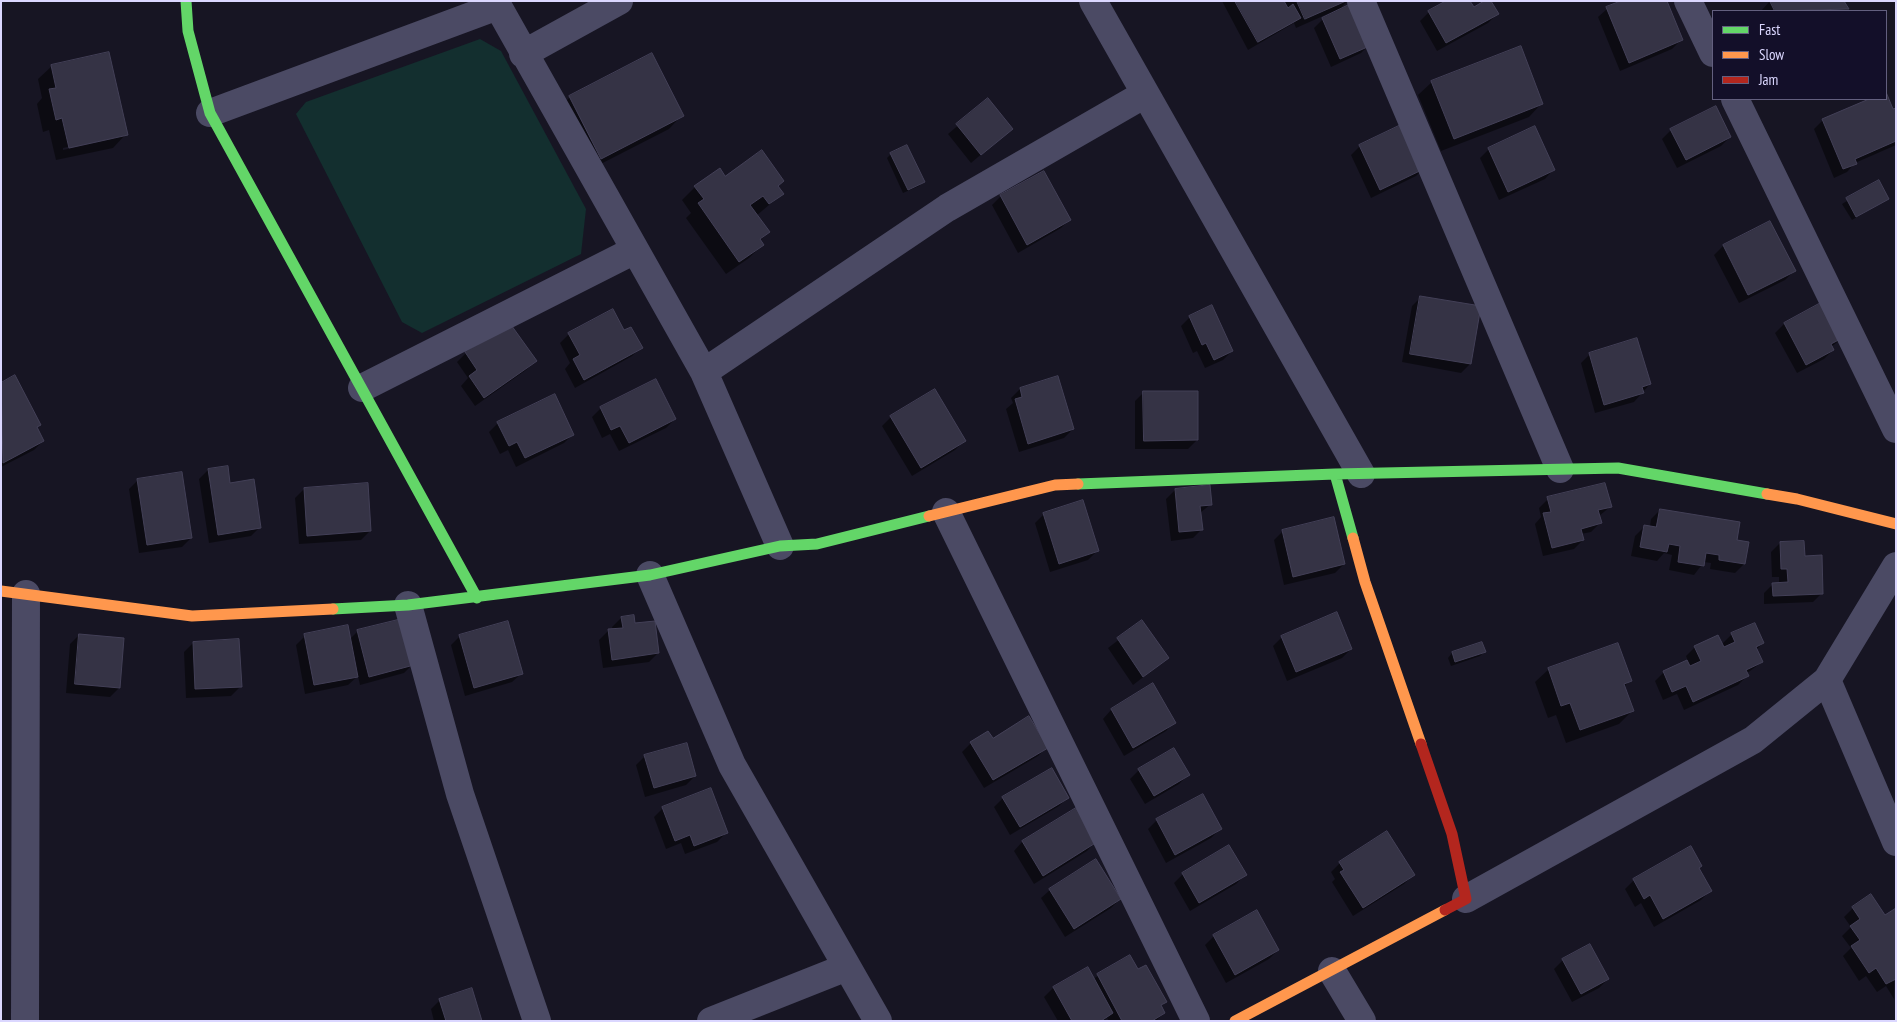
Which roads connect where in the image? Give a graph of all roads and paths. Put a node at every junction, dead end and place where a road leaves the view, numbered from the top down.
1 (186, 1) edge
2 (619, 1) edge
3 (1093, 1) edge
4 (1361, 1) edge
5 (1688, 1) edge
6 (496, 4) edge
7 (1712, 51) edge
8 (523, 54) junction
9 (1144, 94) junction
10 (1736, 100) edge
11 (210, 113) junction
12 (635, 250) junction
13 (704, 372) junction
14 (362, 388) junction
15 (1896, 430) edge
16 (1560, 469) junction
17 (1335, 474) junction
18 (1361, 474) junction
19 (946, 512) junction
20 (1896, 524) edge
21 (780, 546) junction
22 (1896, 566) edge
23 (650, 575) junction
24 (14, 592) edge
25 (477, 598) junction
26 (408, 605) junction
27 (1827, 680) junction
28 (1896, 842) edge
29 (1466, 899) junction
30 (847, 967) junction
31 (1332, 971) junction
32 (25, 1021) edge
33 (537, 1021) edge
34 (711, 1021) edge
35 (878, 1021) edge
36 (1196, 1021) edge
37 (1235, 1021) edge
38 (1362, 1021) edge

1 - 11 street
2 - 8 street
3 - 9 street
4 - 16 street
5 - 7 street
6 - 8 street
6 - 11 street
8 - 12 street
9 - 13 street
9 - 18 street
10 - 15 street
11 - 14 street
12 - 13 street
12 - 14 street
13 - 21 street
14 - 25 street
16 - 18 street
16 - 20 street
17 - 18 street
17 - 19 street
17 - 29 street
19 - 21 street
19 - 36 street
21 - 23 street
22 - 27 street
23 - 25 street
23 - 30 street
24 - 26 street
24 - 32 street
25 - 26 street
26 - 33 street
27 - 28 street
27 - 29 street
29 - 31 street
30 - 34 street
30 - 35 street
31 - 37 street
31 - 38 street

